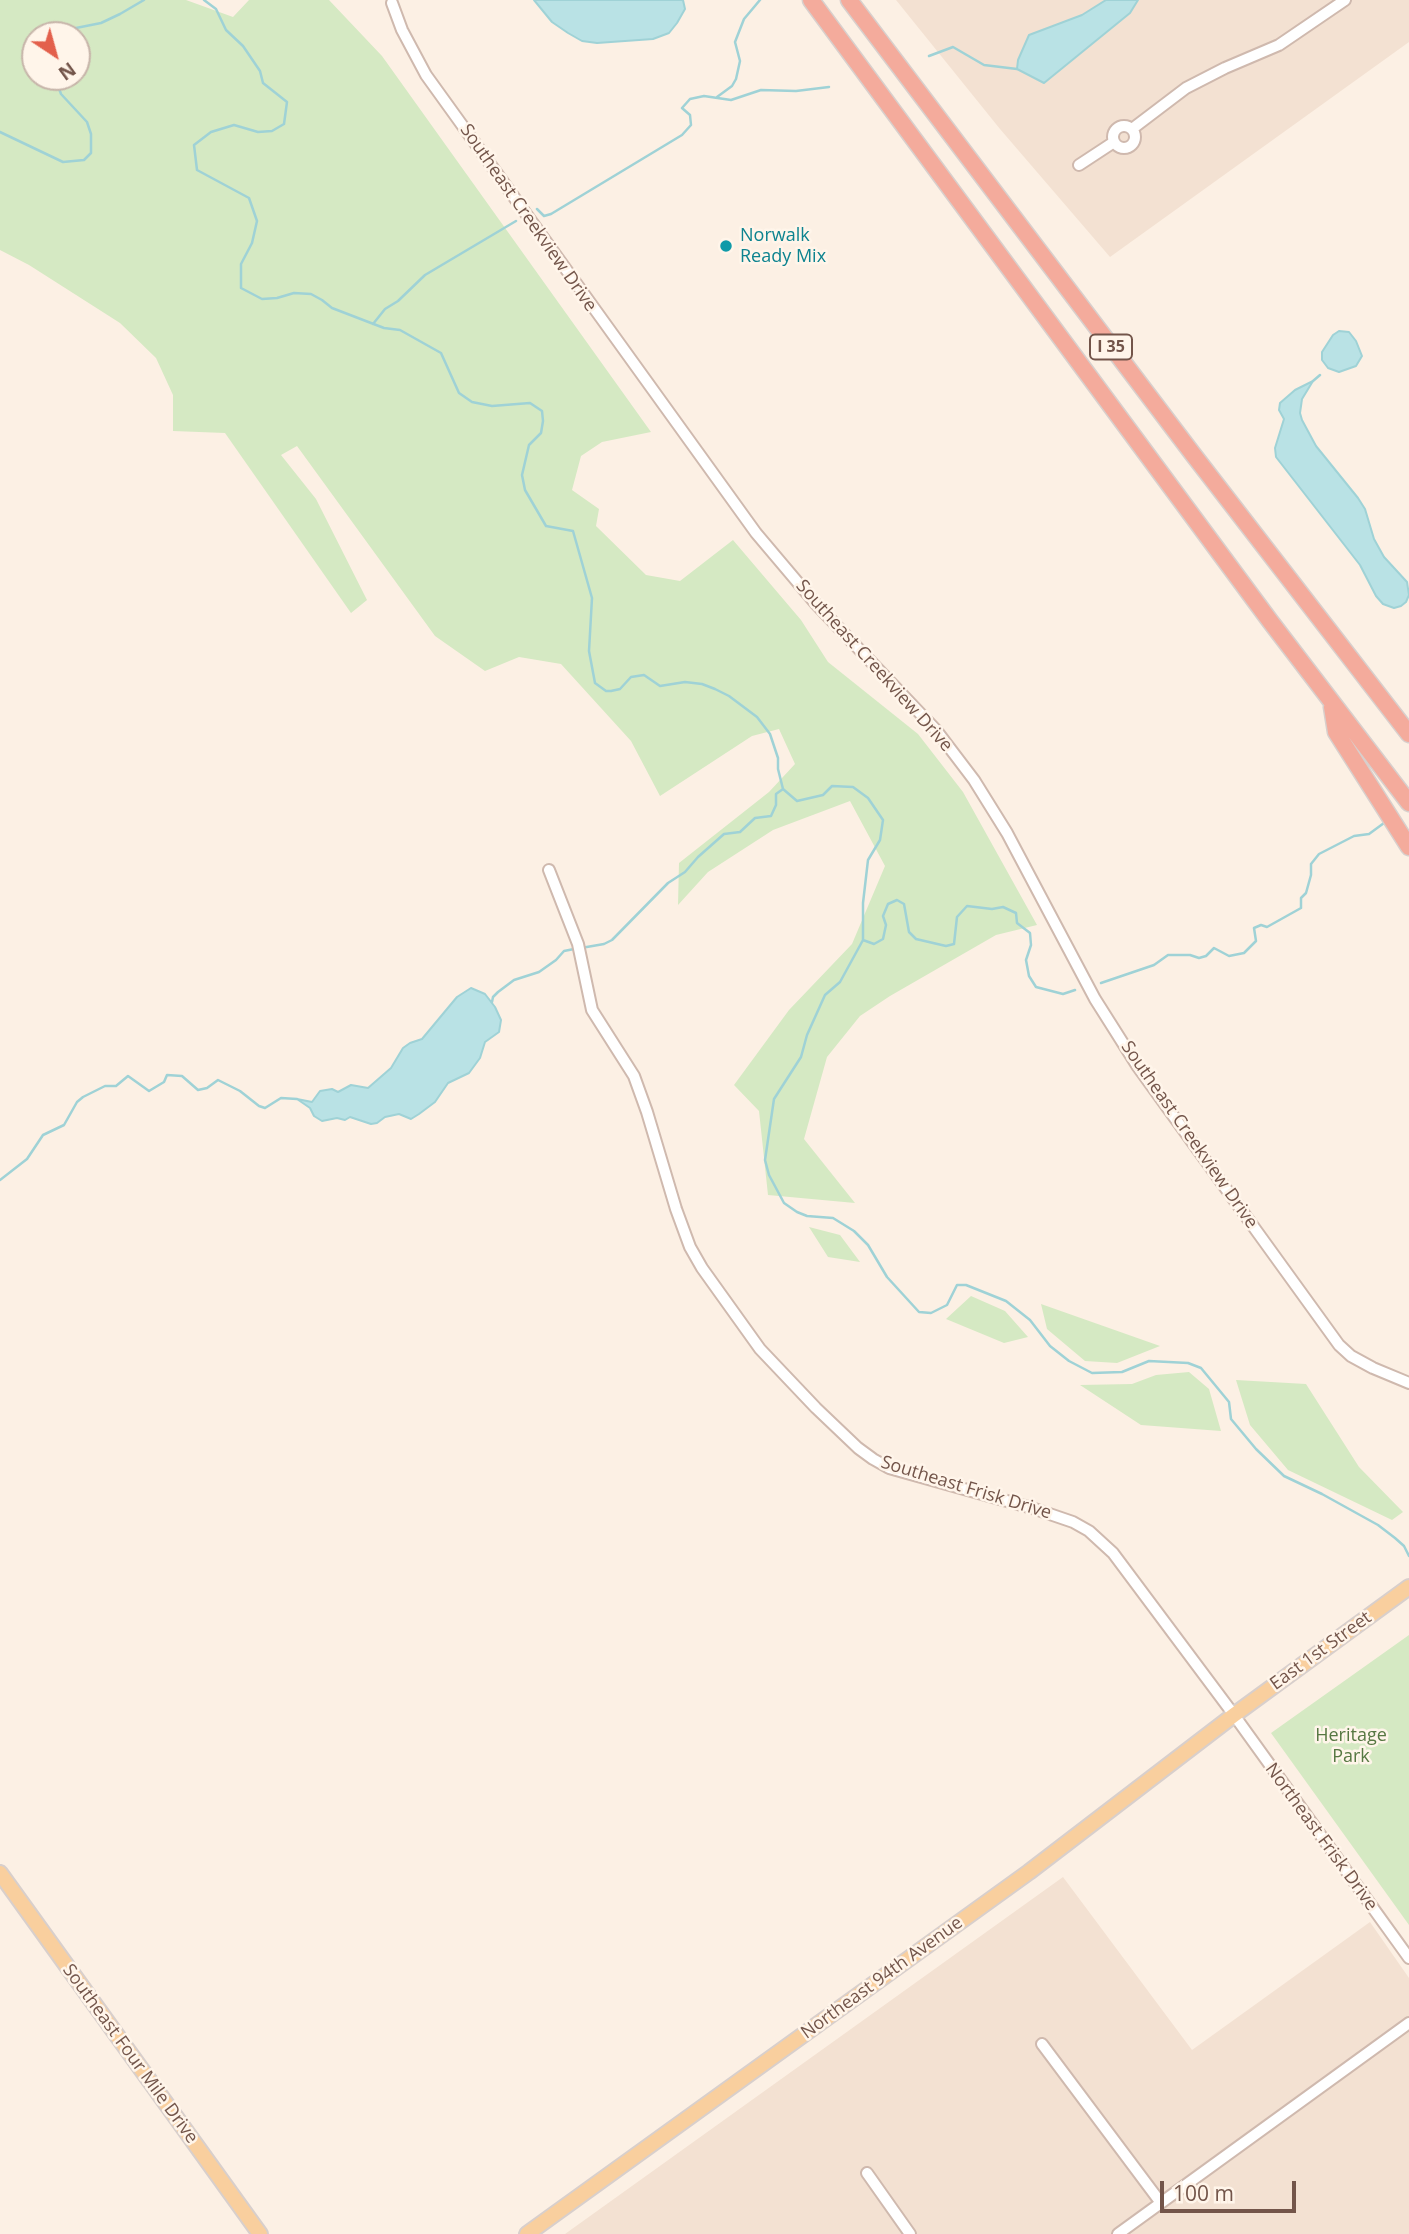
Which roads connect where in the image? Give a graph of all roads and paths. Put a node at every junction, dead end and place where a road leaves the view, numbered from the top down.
1 (811, 0) edge
2 (849, 0) edge
3 (1345, 0) edge
4 (392, 3) dead end
5 (1132, 129) junction
6 (1114, 142) junction
7 (1079, 165) dead end
8 (1376, 691) junction
9 (1332, 704) junction
10 (1409, 719) edge
11 (1409, 734) edge
12 (1409, 803) edge
13 (1409, 847) edge
14 (549, 870) dead end
15 (1409, 1383) edge
16 (1409, 1587) edge
17 (1234, 1715) junction
18 (0, 1873) edge
19 (1409, 1958) edge
20 (1409, 2023) edge
21 (1042, 2044) dead end
22 (867, 2173) dead end
23 (1161, 2203) junction
24 (260, 2234) edge
25 (527, 2234) edge
26 (910, 2234) edge
27 (1118, 2234) edge

1 - 9 highway, I 35
2 - 8 highway, I 35
3 - 5 street
4 - 15 street, Southeast Creekview Drive
5 - 6 street
5 - 6 street
6 - 7 street
8 - 10 highway
8 - 11 highway, I 35
9 - 12 highway, I 35
9 - 13 highway
14 - 17 street, Southeast Frisk Drive
16 - 17 main road, East 1st Street
17 - 19 street, Northeast Frisk Drive
17 - 25 main road, Northeast 94th Avenue
18 - 24 main road, Southeast Four Mile Drive
20 - 23 street
21 - 23 street
22 - 26 street
23 - 27 street

